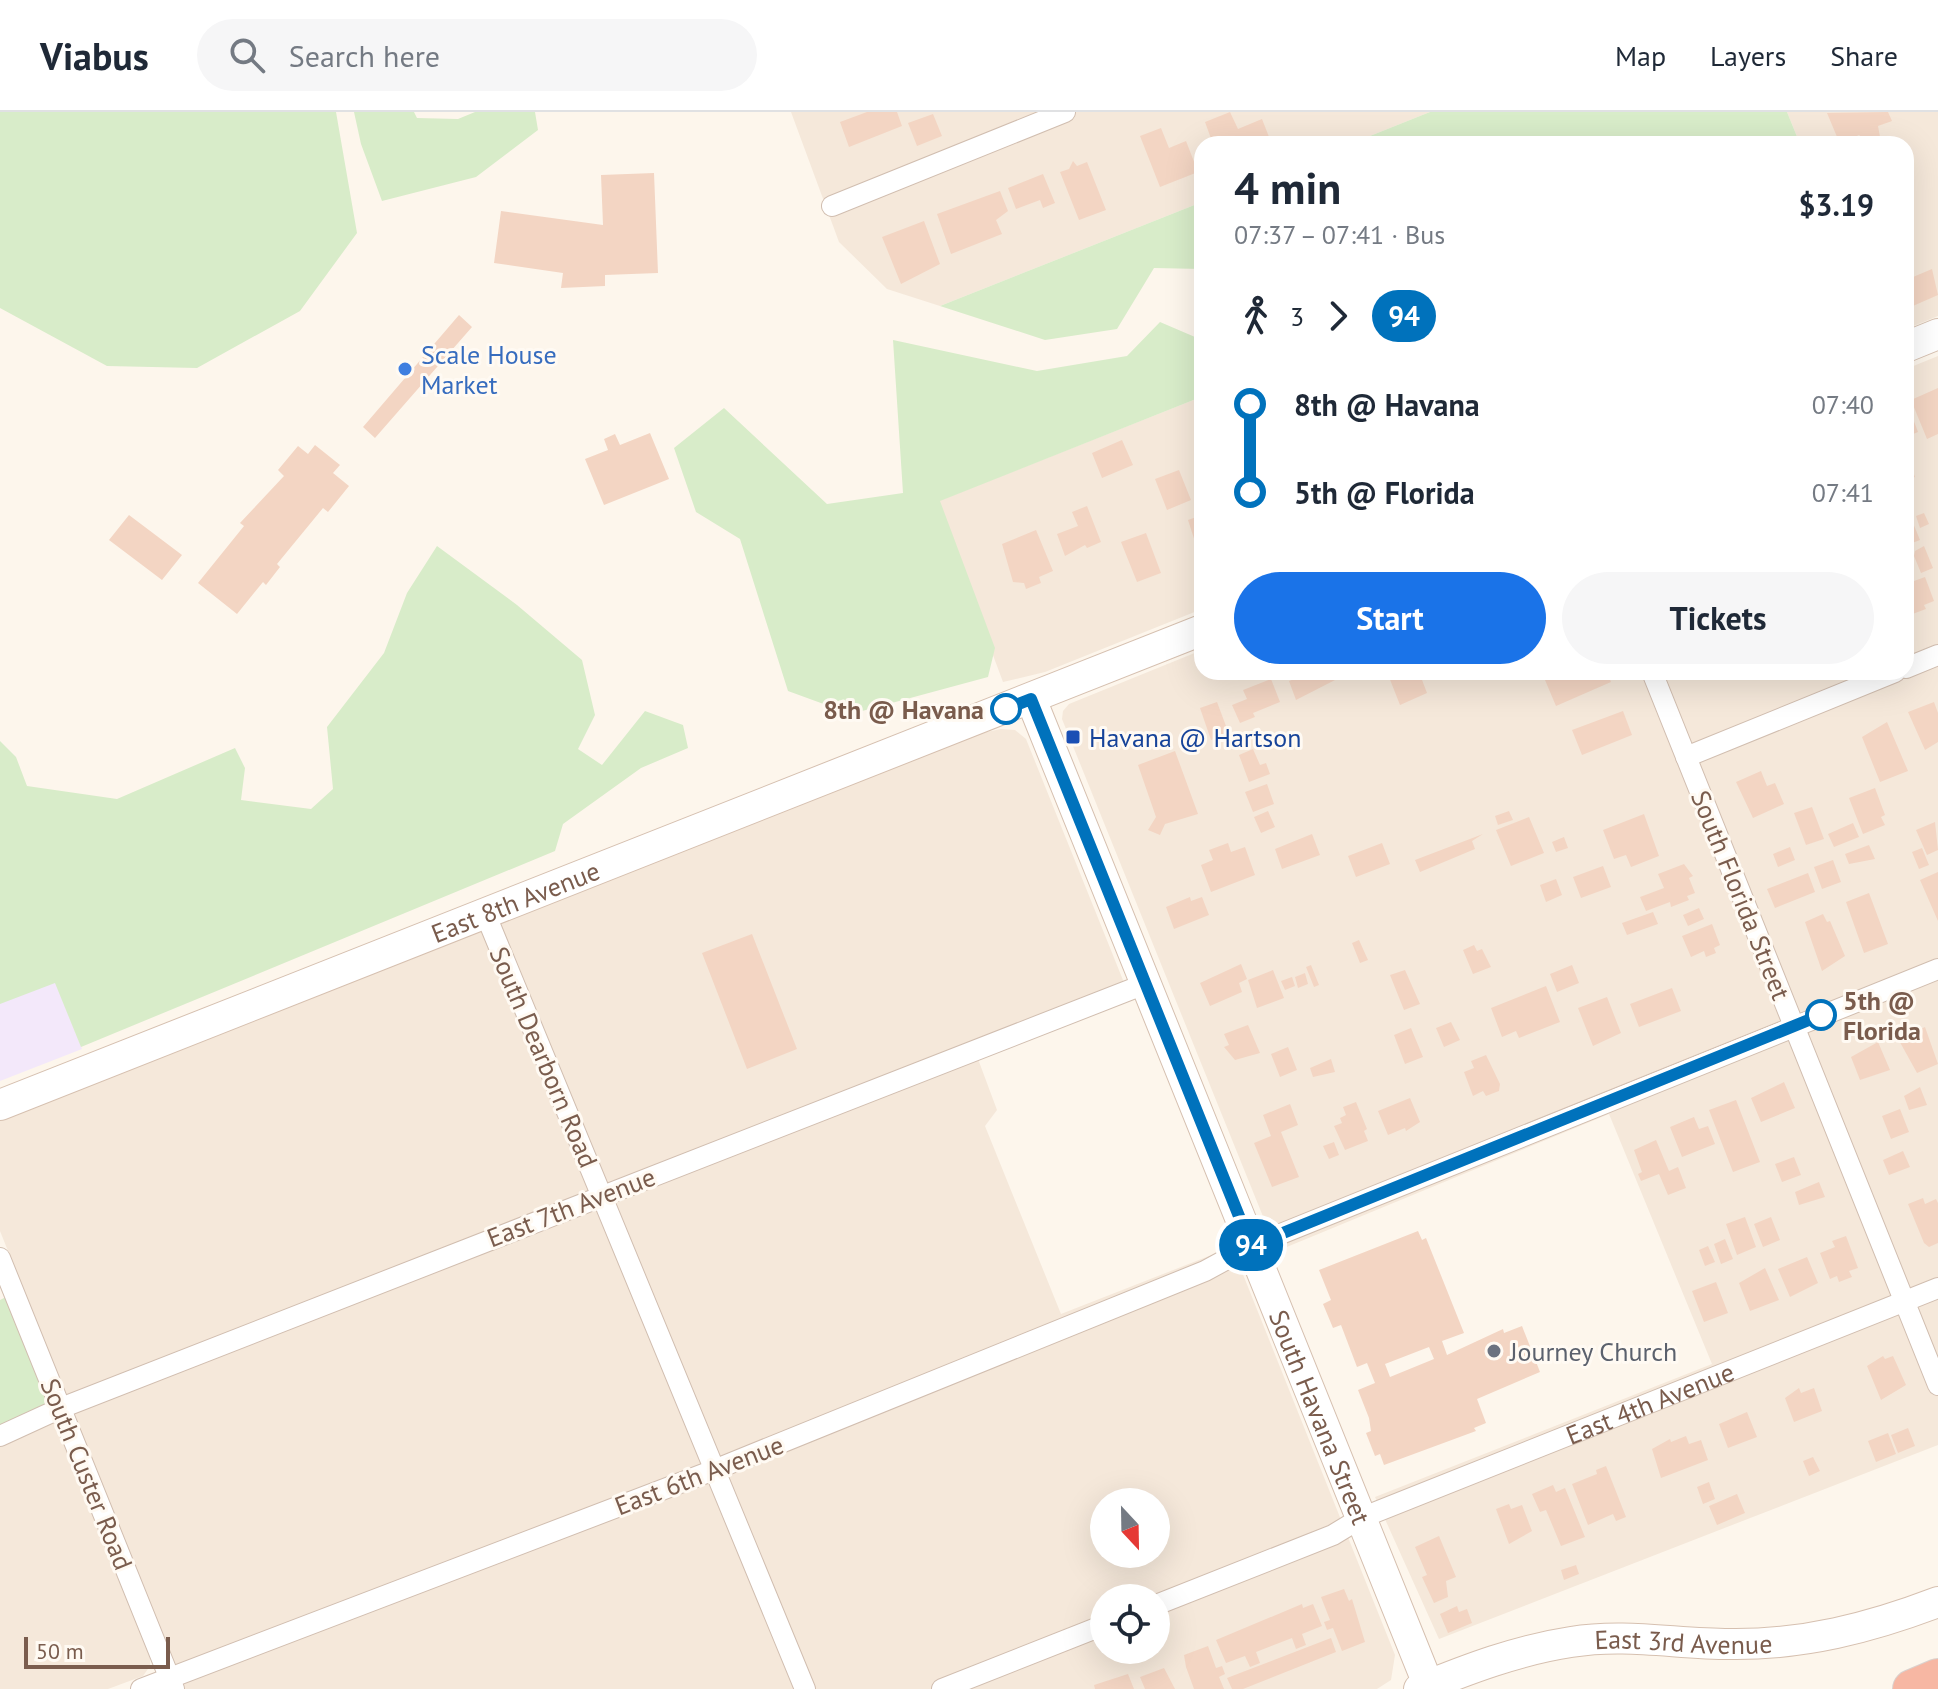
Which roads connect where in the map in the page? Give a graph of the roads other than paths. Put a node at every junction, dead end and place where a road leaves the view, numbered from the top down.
1 (1065, 112) edge
2 (832, 206) dead end
3 (1938, 334) edge
4 (1914, 344) edge
5 (1194, 633) edge
6 (1938, 655) edge
7 (1914, 665) edge
8 (1655, 680) edge
9 (1875, 680) edge
10 (1031, 699) junction
11 (1686, 757) junction
12 (485, 913) junction
13 (1938, 969) edge
14 (1145, 984) junction
15 (1792, 1027) junction
16 (0, 1105) edge
17 (601, 1194) junction
18 (1251, 1246) junction
19 (0, 1258) edge
20 (1938, 1288) edge
21 (1904, 1302) junction
22 (1938, 1385) edge
23 (61, 1408) junction
24 (0, 1436) edge
25 (714, 1470) junction
26 (1361, 1518) junction
27 (1170, 1599) edge
28 (1938, 1602) edge
29 (1090, 1631) edge
30 (1938, 1678) edge
31 (172, 1684) edge
32 (1426, 1688) edge
33 (141, 1689) edge
34 (805, 1689) edge
35 (942, 1689) edge
36 (1912, 1689) edge

1 - 2 street
3 - 4 street
5 - 10 street, East 8th Avenue
6 - 7 street
8 - 11 street, South Florida Street
9 - 11 street
10 - 12 street, East 8th Avenue
10 - 14 street, South Havana Street
11 - 15 street, South Florida Street
12 - 16 street, East 8th Avenue
12 - 17 street, South Dearborn Road
13 - 15 street, East 6th Avenue
14 - 17 street, East 7th Avenue
14 - 18 street, South Havana Street
15 - 18 street, East 6th Avenue
15 - 21 street, South Florida Street
17 - 23 street, East 7th Avenue
17 - 25 street, South Dearborn Road
18 - 25 street, East 6th Avenue
18 - 26 street, South Havana Street
19 - 23 street, South Custer Road
20 - 21 street, East 4th Avenue
21 - 22 street, South Florida Street
21 - 26 street, East 4th Avenue
23 - 24 street, East 7th Avenue
23 - 31 street, South Custer Road
25 - 31 street, East 6th Avenue
25 - 34 street, South Dearborn Road
26 - 27 street, East 4th Avenue
26 - 32 street, South Havana Street
28 - 32 street, East 3rd Avenue
29 - 35 street
30 - 36 highway
31 - 33 street, East 6th Avenue

